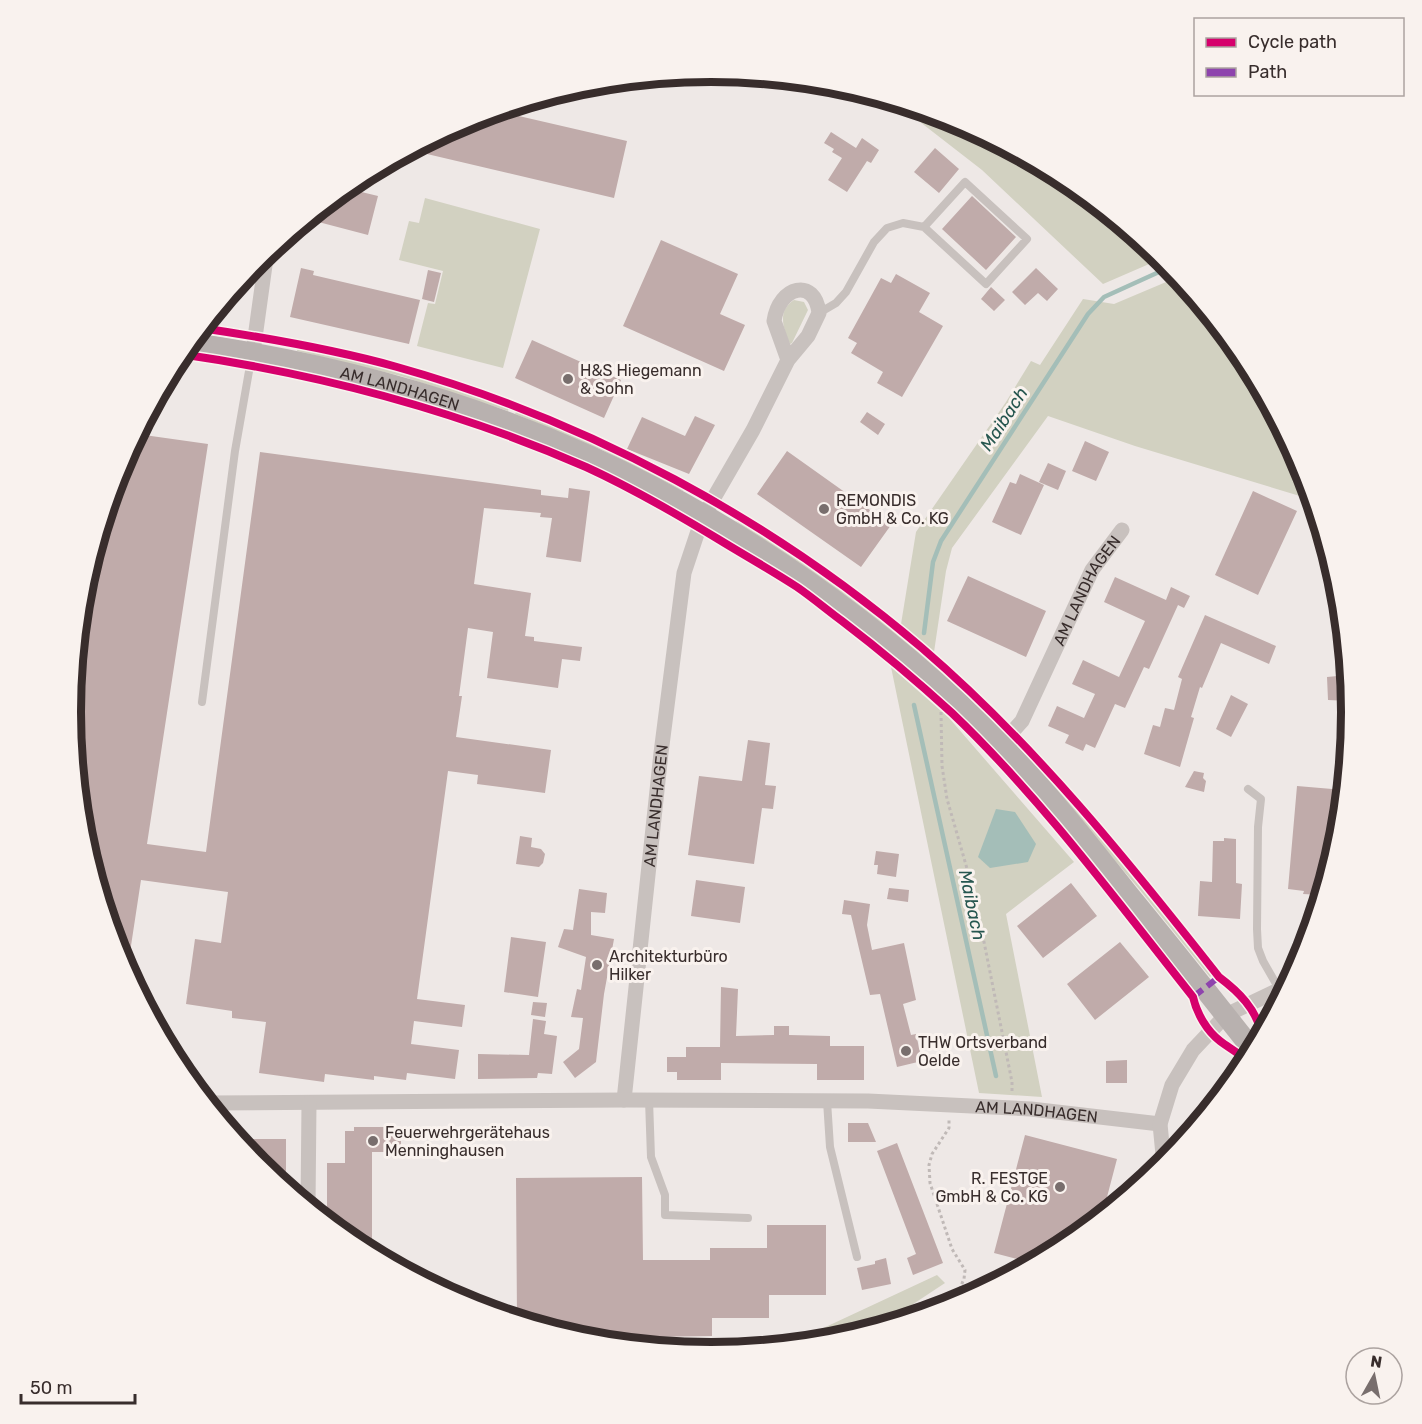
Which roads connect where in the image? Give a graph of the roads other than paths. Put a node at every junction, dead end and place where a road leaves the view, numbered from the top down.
1 (924, 227) junction
2 (264, 269) edge
3 (819, 314) junction
4 (199, 344) edge
5 (252, 352) junction
6 (788, 360) junction
7 (705, 515) junction
8 (1122, 530) dead end
9 (202, 702) dead end
10 (1001, 744) junction
11 (1248, 789) dead end
12 (1279, 983) edge
13 (1276, 991) edge
14 (1226, 1015) junction
15 (1247, 1043) edge
16 (624, 1100) junction
17 (649, 1100) junction
18 (827, 1101) junction
19 (217, 1103) edge
20 (309, 1103) junction
21 (1160, 1124) junction
22 (1163, 1150) edge
23 (309, 1197) edge
24 (748, 1218) dead end
25 (857, 1257) dead end

1 - 1 lane
1 - 3 lane
2 - 5 street
3 - 6 street, AM LANDHAGEN
3 - 6 street
4 - 5 street, AM LANDHAGEN
5 - 7 street, AM LANDHAGEN
5 - 9 lane
6 - 7 street, AM LANDHAGEN
7 - 10 street, AM LANDHAGEN
7 - 16 street, AM LANDHAGEN
8 - 10 street, AM LANDHAGEN
10 - 14 street, AM LANDHAGEN
11 - 12 lane
13 - 14 street
14 - 15 street, AM LANDHAGEN
14 - 21 street
16 - 17 street, AM LANDHAGEN
16 - 20 street, AM LANDHAGEN
17 - 18 street, AM LANDHAGEN
17 - 24 lane
18 - 21 street, AM LANDHAGEN
18 - 25 lane
19 - 20 street, AM LANDHAGEN
20 - 23 street
21 - 22 street

